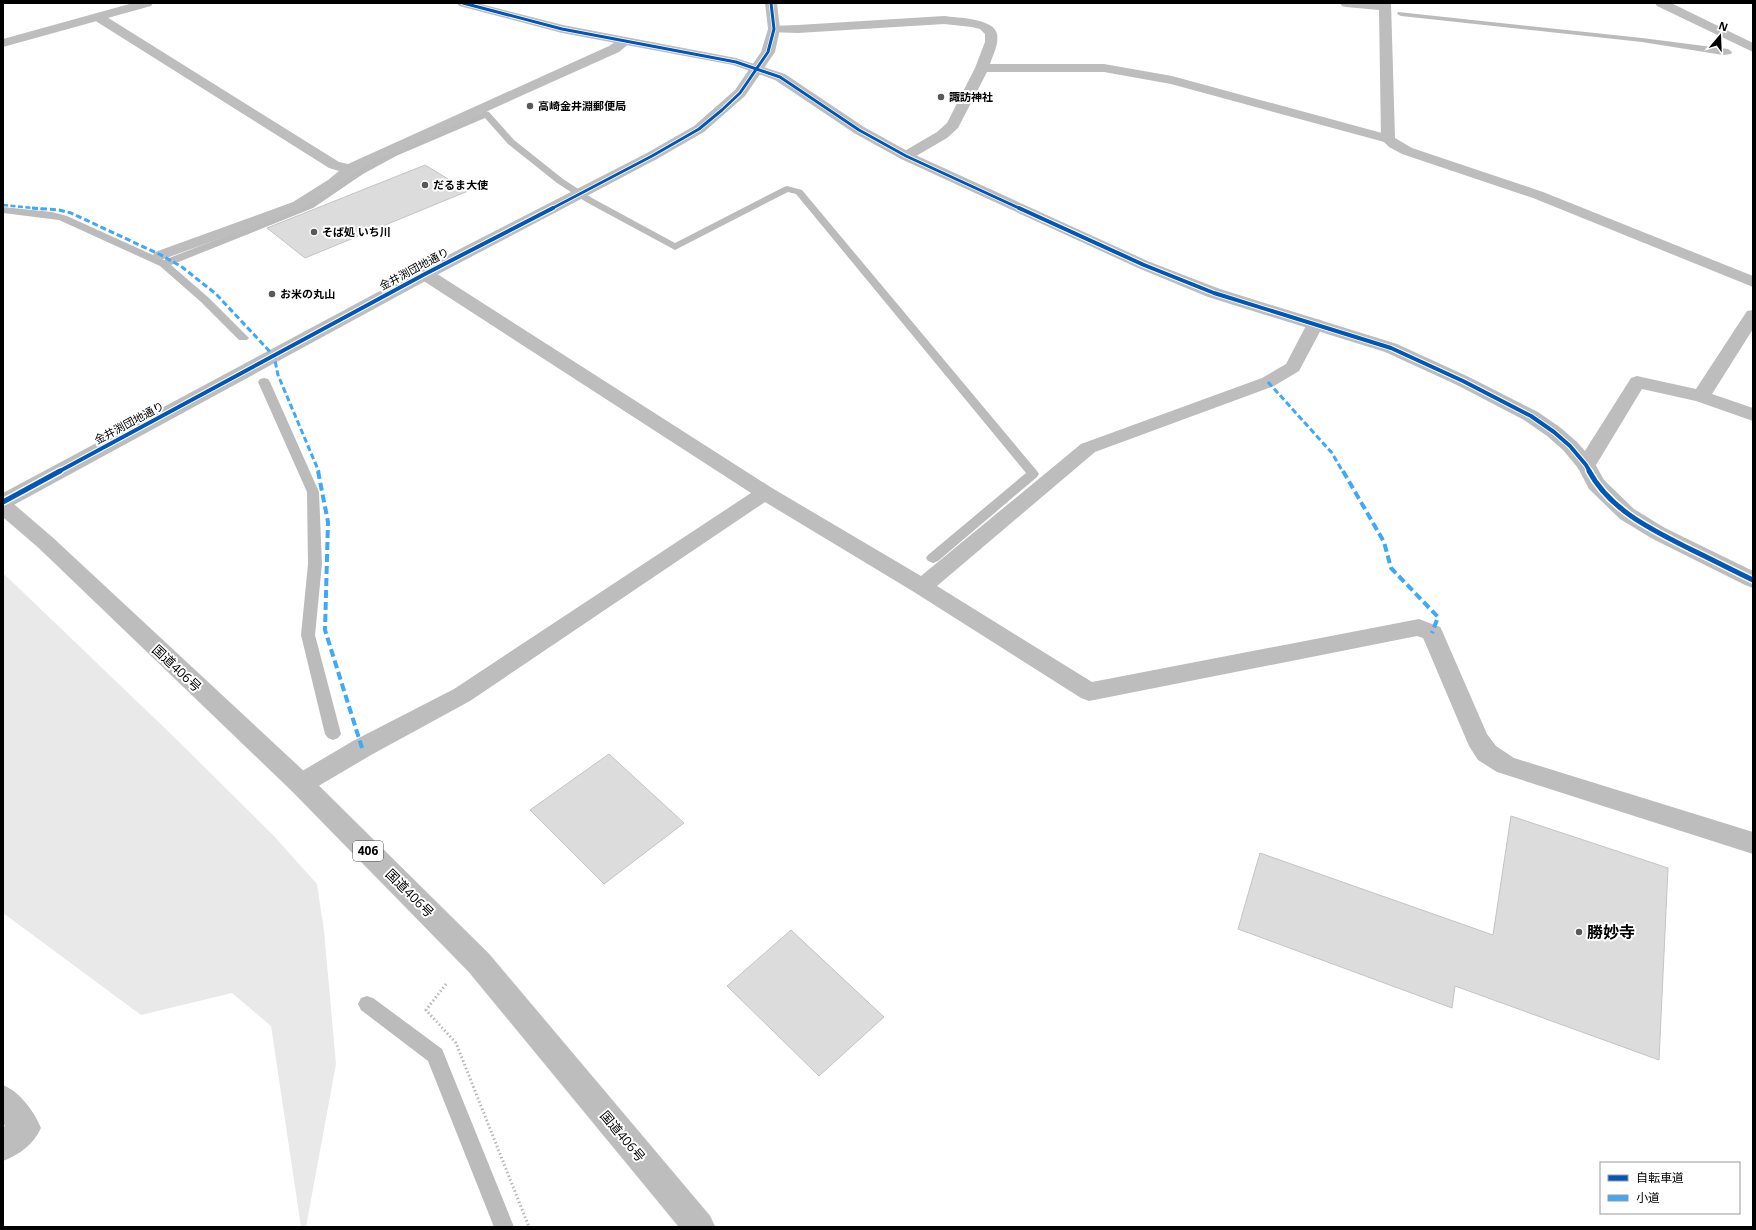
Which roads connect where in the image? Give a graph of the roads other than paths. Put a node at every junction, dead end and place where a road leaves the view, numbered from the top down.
1 (147, 3) edge
2 (463, 3) edge
3 (771, 3) edge
4 (1346, 3) edge
5 (1661, 3) edge
6 (1385, 5) edge
7 (98, 18) junction
8 (774, 29) junction
9 (625, 42) junction
10 (3, 43) edge
11 (1753, 48) edge
12 (758, 68) junction
13 (982, 68) junction
14 (1388, 139) junction
15 (906, 156) junction
16 (350, 169) junction
17 (162, 255) dead end
18 (425, 274) junction
19 (1752, 281) edge
20 (1753, 314) edge
21 (1315, 324) junction
22 (1701, 396) junction
23 (1753, 414) edge
24 (1586, 465) junction
25 (764, 492) junction
26 (3, 502) edge
27 (3, 506) edge
28 (1753, 580) edge
29 (922, 587) junction
30 (302, 784) junction
31 (1753, 843) edge
32 (3, 1100) edge
33 (3, 1146) edge
34 (699, 1227) edge

1 - 7 main road
2 - 9 main road
3 - 8 main road, 金井渕団地通り
4 - 6 main road
5 - 11 main road
6 - 14 main road
7 - 10 main road
7 - 16 main road
8 - 12 main road, 金井渕団地通り
8 - 13 main road
9 - 12 main road
9 - 16 main road
12 - 15 main road
12 - 18 main road, 金井渕団地通り
13 - 14 main road
13 - 15 main road
14 - 19 main road
15 - 21 main road
16 - 17 main road
18 - 25 main road
18 - 26 main road, 金井渕団地通り
20 - 22 main road
21 - 24 main road
21 - 29 main road
22 - 23 main road
22 - 24 main road
24 - 28 main road
25 - 29 main road
25 - 30 main road
27 - 30 main road, 国道406号 / 406
29 - 31 main road
30 - 34 main road, 国道406号 / 406
32 - 33 main road

